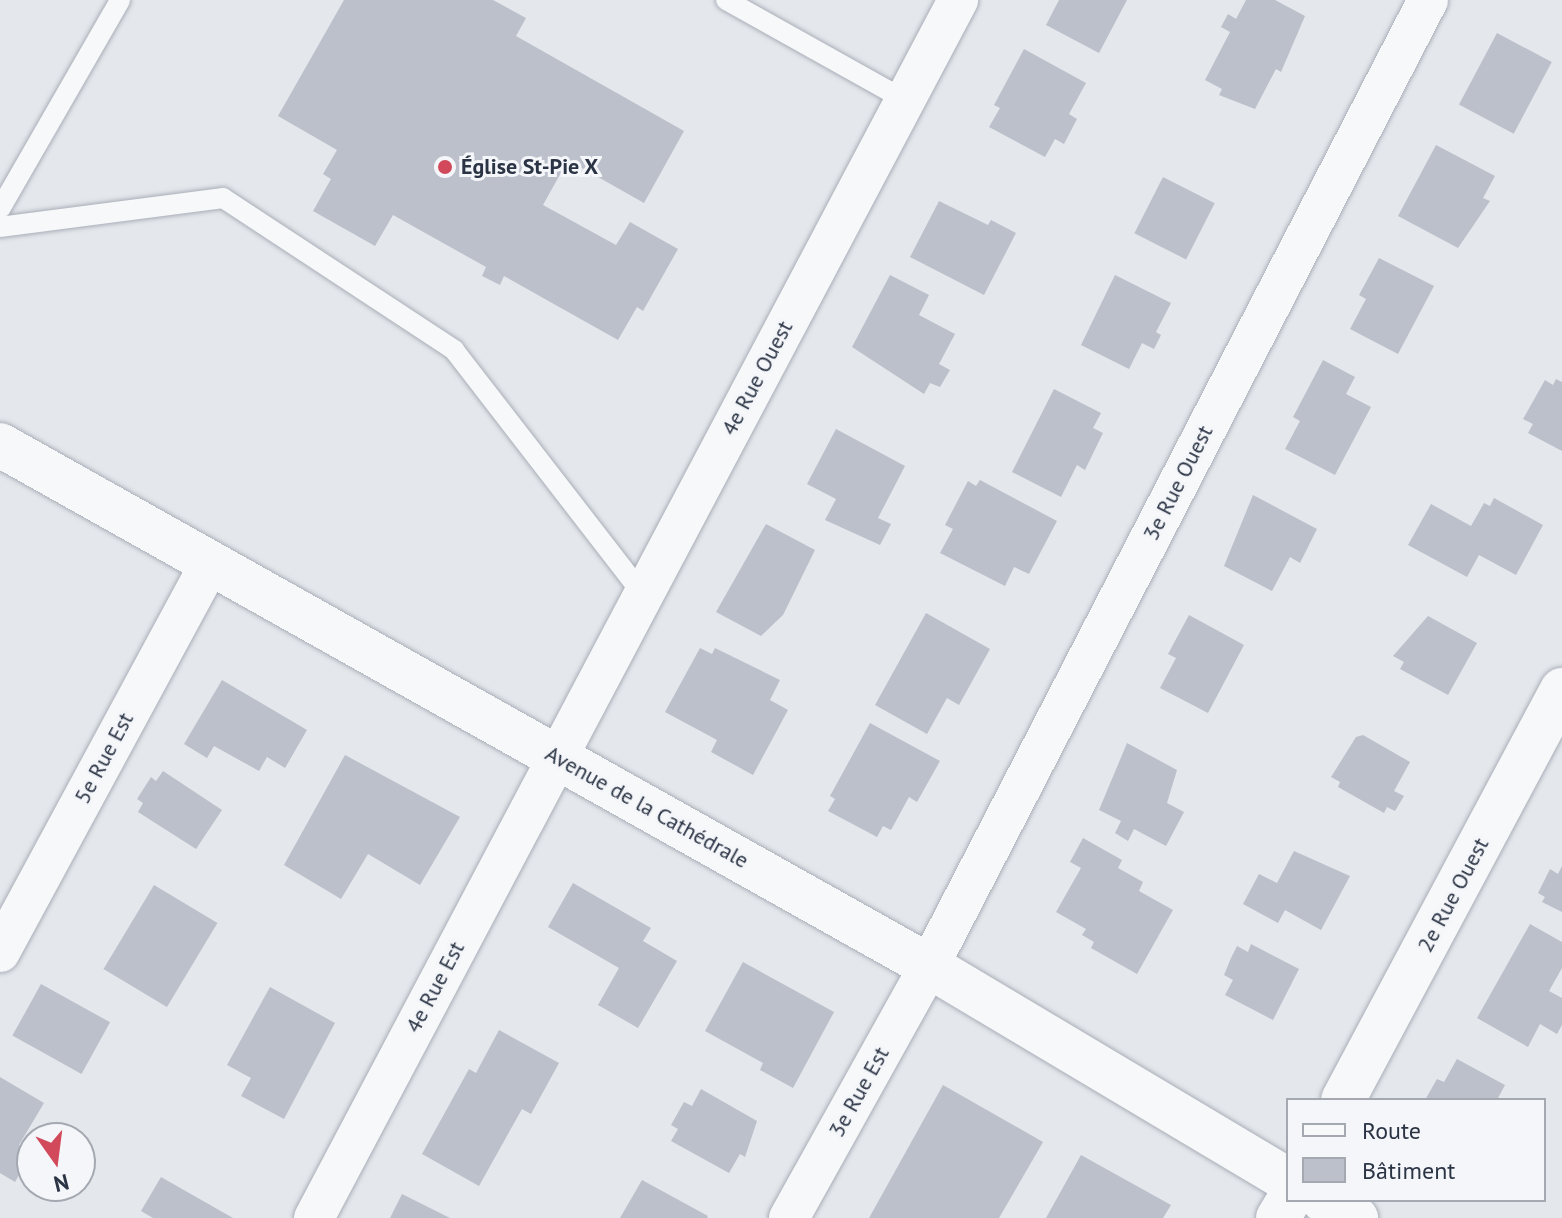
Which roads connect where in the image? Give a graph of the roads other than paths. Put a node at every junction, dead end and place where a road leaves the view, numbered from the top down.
1 (120, 0) edge
2 (726, 0) edge
3 (958, 0) edge
4 (1428, 0) edge
5 (905, 100) junction
6 (0, 209) edge
7 (0, 227) edge
8 (0, 445) edge
9 (209, 565) junction
10 (642, 593) junction
11 (1562, 690) edge
12 (556, 755) junction
13 (0, 952) edge
14 (929, 966) junction
15 (1344, 1098) edge
16 (1286, 1179) edge
17 (1327, 1202) edge
18 (314, 1218) edge
19 (789, 1218) edge
20 (1356, 1218) edge

1 - 6 lane
2 - 5 lane
3 - 5 street, 4e Rue Ouest
4 - 14 street, 3e Rue Ouest
5 - 10 street, 4e Rue Ouest
7 - 10 lane
8 - 9 street, Avenue de la Cathédrale
9 - 12 street, Avenue de la Cathédrale
9 - 13 street, 5e Rue Est
10 - 12 street, 4e Rue Ouest
11 - 15 street, 2e Rue Ouest
12 - 14 street, Avenue de la Cathédrale
12 - 18 street, 4e Rue Est
14 - 16 street, Avenue de la Cathédrale
14 - 19 street, 3e Rue Est
17 - 20 street

